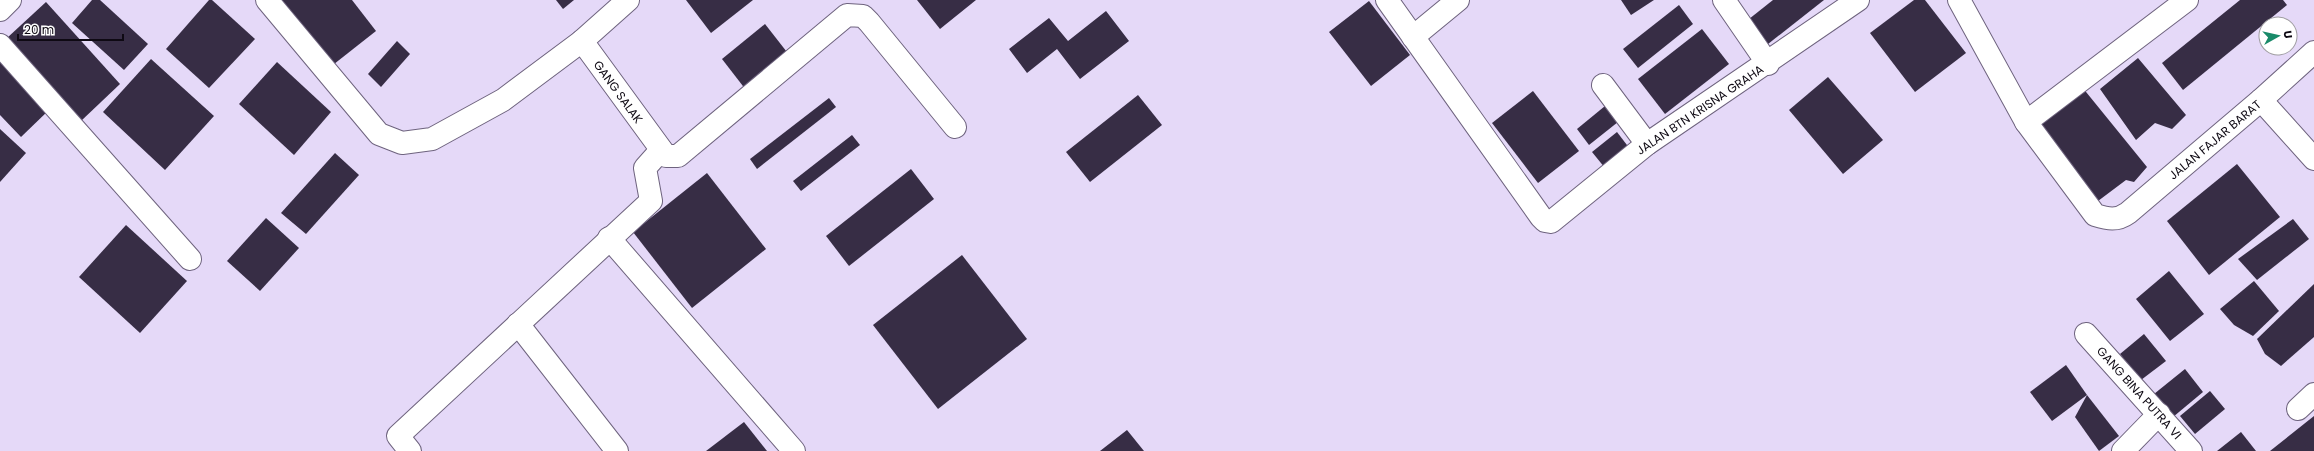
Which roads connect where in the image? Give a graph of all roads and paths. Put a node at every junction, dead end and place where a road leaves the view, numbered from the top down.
1 (10, 0) edge
2 (267, 0) edge
3 (628, 0) edge
4 (1387, 0) edge
5 (1458, 0) edge
6 (1724, 0) edge
7 (1858, 0) edge
8 (1958, 0) edge
9 (2187, 0) edge
10 (0, 10) edge
11 (1413, 36) junction
12 (582, 41) junction
13 (0, 45) edge
14 (2314, 52) edge
15 (1768, 64) junction
16 (1603, 85) dead end
17 (2261, 100) junction
18 (2026, 122) junction
19 (955, 127) dead end
20 (1647, 144) junction
21 (661, 150) junction
22 (2314, 159) edge
23 (609, 238) junction
24 (190, 260) dead end
25 (518, 324) junction
26 (2086, 334) dead end
27 (2314, 394) edge
28 (2298, 408) dead end
29 (2159, 414) junction
30 (410, 451) edge
31 (617, 451) edge
32 (794, 451) edge
33 (2123, 451) edge
34 (2191, 451) edge

1 - 10 street
2 - 12 street
3 - 12 street
4 - 11 street
5 - 11 street
6 - 15 street
7 - 15 street, JALAN BTN KRISNA GRAHA
8 - 18 street
9 - 18 street
11 - 20 street, JALAN BTN KRISNA GRAHA
12 - 21 street, GANG SALAK
13 - 24 street
14 - 17 street, JALAN FAJAR BARAT
15 - 20 street, JALAN BTN KRISNA GRAHA
16 - 20 street
17 - 18 street, JALAN FAJAR BARAT
17 - 22 street
19 - 21 street
21 - 23 street
23 - 25 street
23 - 32 street
25 - 30 street
25 - 31 street
26 - 29 street, GANG BINA PUTRA VI
27 - 28 street
29 - 33 street
29 - 34 street, GANG BINA PUTRA VI

